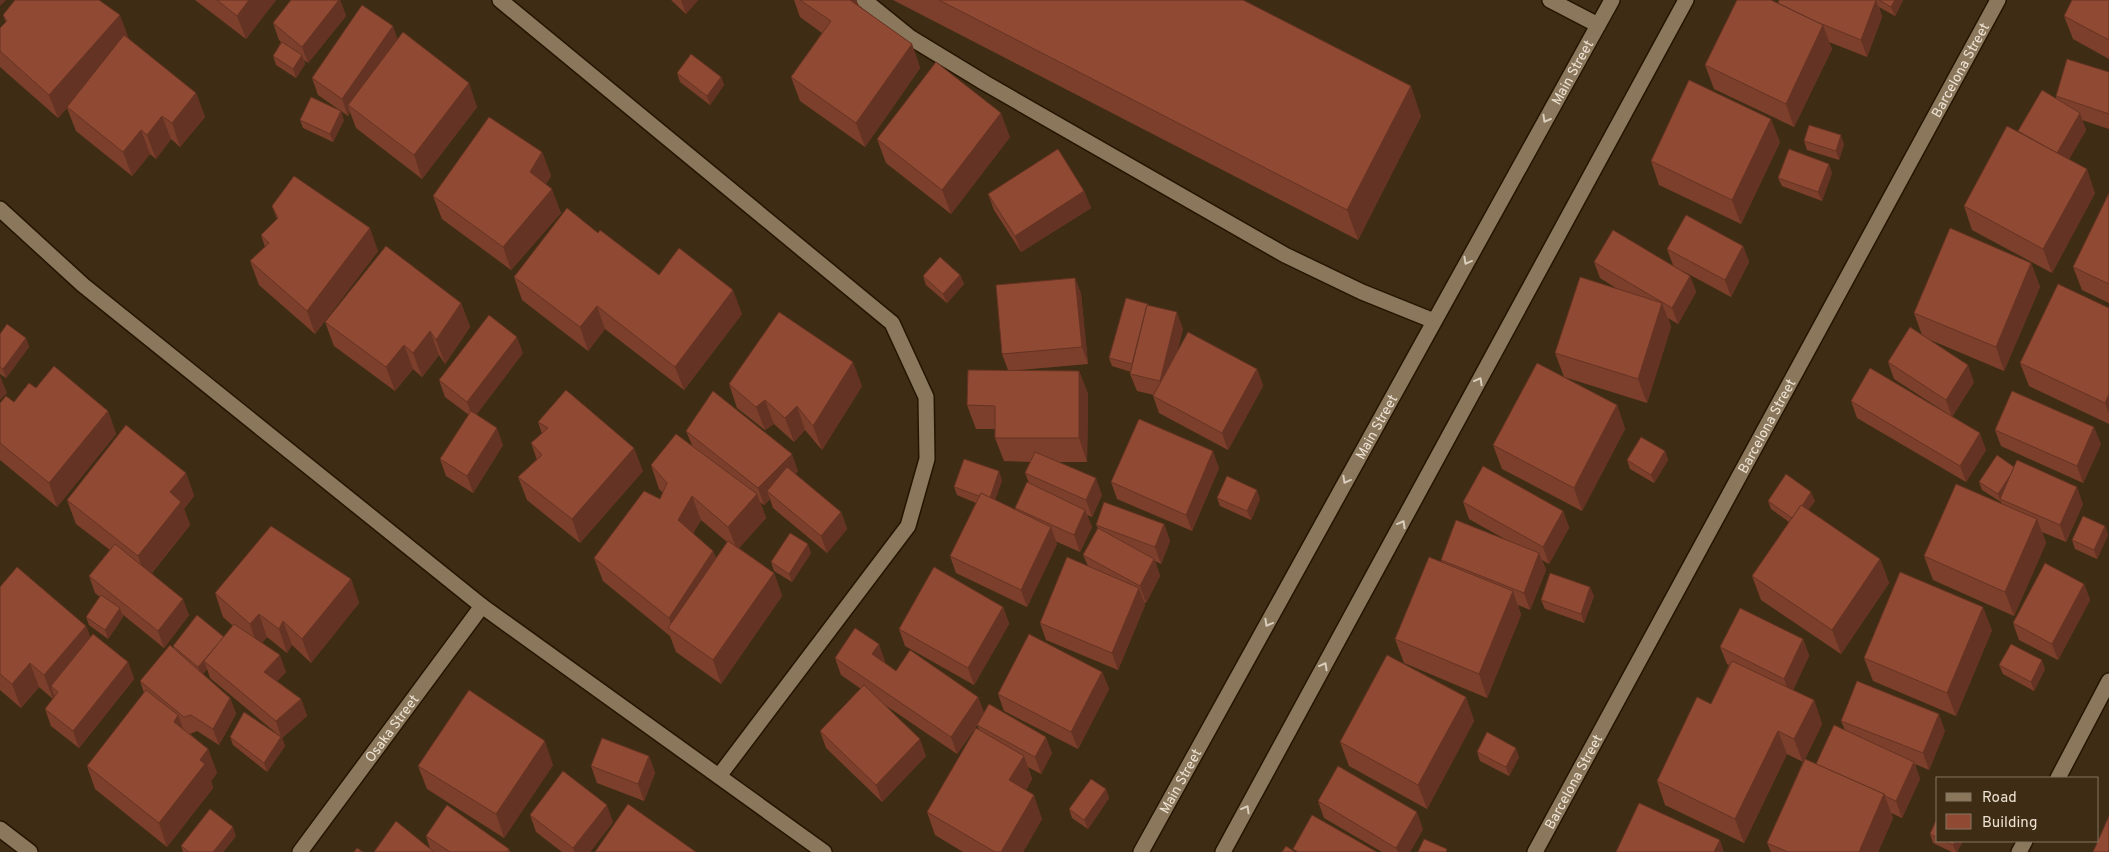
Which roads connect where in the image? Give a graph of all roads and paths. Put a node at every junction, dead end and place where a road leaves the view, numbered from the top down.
1 (500, 0) edge
2 (864, 0) edge
3 (1550, 0) edge
4 (1612, 0) edge
5 (1686, 0) edge
6 (1998, 0) edge
7 (1598, 25) junction
8 (0, 209) edge
9 (1434, 322) junction
10 (482, 606) junction
11 (2109, 681) edge
12 (719, 776) junction
13 (2059, 777) edge
14 (0, 828) edge
15 (30, 852) edge
16 (300, 852) edge
17 (824, 852) edge
18 (1141, 852) edge
19 (1223, 852) edge
20 (1535, 852) edge

1 - 12 street
2 - 9 street
3 - 7 street
4 - 7 street, Main Street
19 -> 5 street
6 - 20 street, Barcelona Street
7 -> 9 street, Main Street
8 - 10 street
9 -> 18 street, Main Street
10 - 12 street
10 - 16 street, Osaka Street
11 - 13 street
12 - 17 street
14 - 15 street

